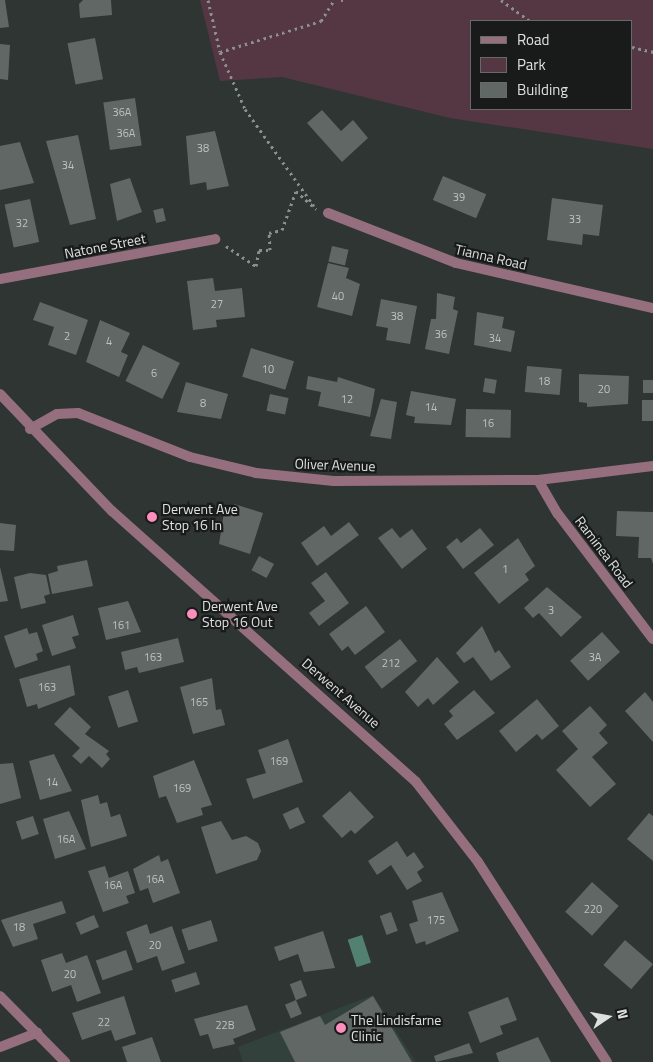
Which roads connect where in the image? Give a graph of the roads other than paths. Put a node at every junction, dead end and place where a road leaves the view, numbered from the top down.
1 (328, 213) dead end
2 (215, 239) road end
3 (0, 279) edge
4 (653, 308) edge
5 (0, 394) edge
6 (30, 429) junction
7 (653, 466) edge
8 (538, 480) junction
9 (653, 639) edge
10 (0, 996) edge
11 (36, 1033) junction
12 (0, 1047) edge
13 (65, 1062) edge
14 (607, 1062) edge

1 - 4 street, Tianna Road
2 - 3 street, Natone Street
5 - 6 street, Derwent Avenue
6 - 8 street, Oliver Avenue
6 - 14 street, Derwent Avenue
7 - 8 street, Oliver Avenue
8 - 9 street, Raminea Road
10 - 11 street
11 - 12 street
11 - 13 street

